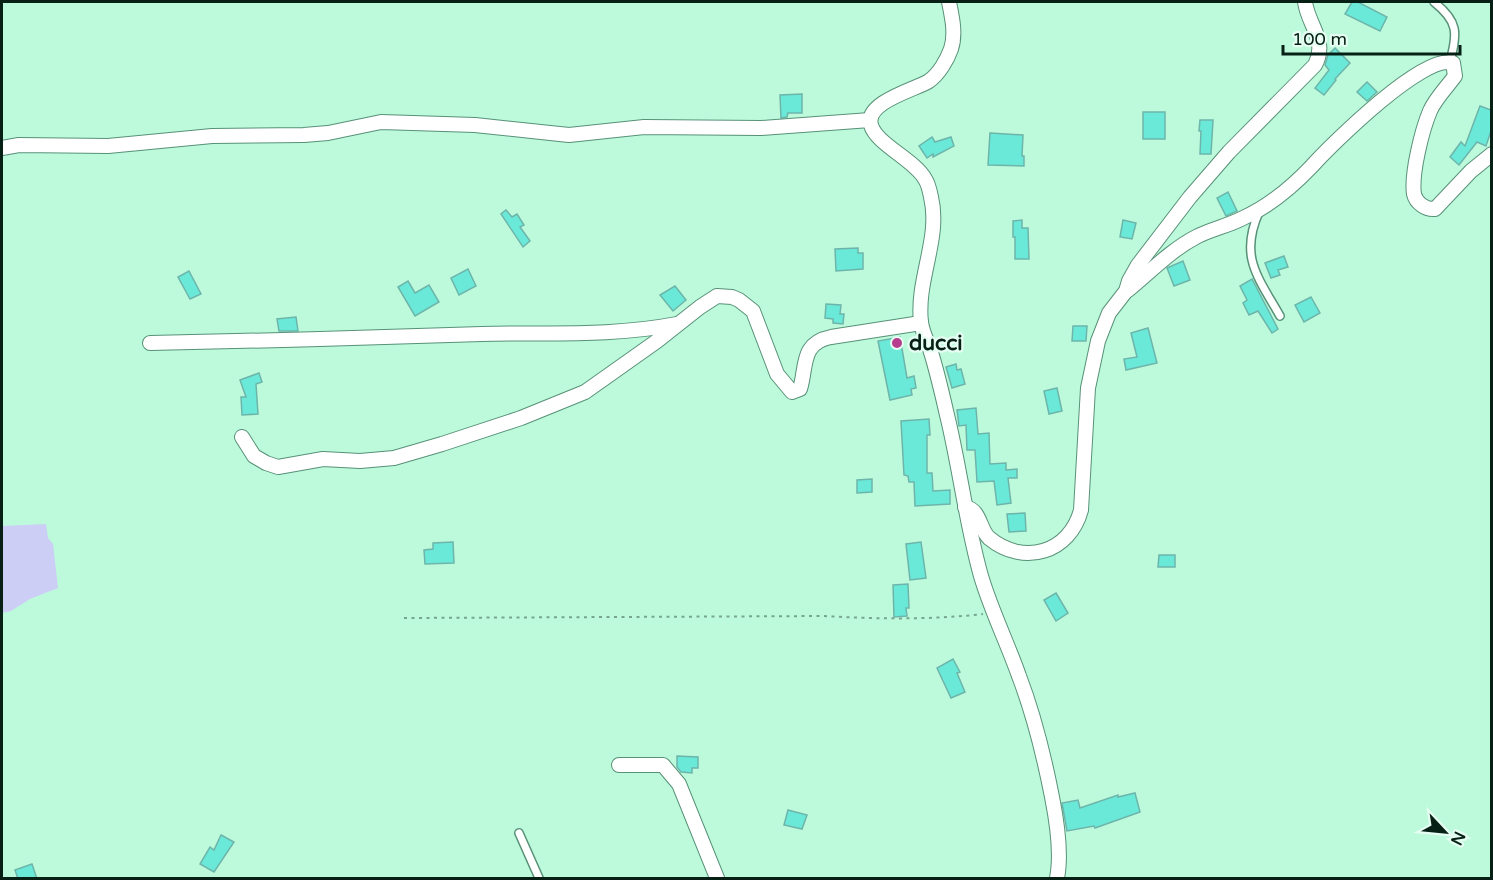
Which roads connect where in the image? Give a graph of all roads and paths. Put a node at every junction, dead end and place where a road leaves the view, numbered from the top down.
1 (949, 2) edge
2 (1305, 2) edge
3 (1434, 2) edge
4 (1450, 61) junction
5 (870, 120) junction
6 (2, 148) edge
7 (1491, 154) edge
8 (1260, 209) junction
9 (1126, 291) junction
10 (1280, 316) dead end
11 (921, 323) junction
12 (679, 324) junction
13 (150, 343) dead end
14 (242, 437) dead end
15 (964, 507) junction
16 (994, 613) junction
17 (404, 618) dead end
18 (619, 765) dead end
19 (519, 833) dead end
20 (539, 879) edge
21 (717, 879) edge
22 (1057, 879) edge

1 - 5 street
2 - 9 street
3 - 4 lane
4 - 7 street
4 - 8 street
5 - 6 street
5 - 11 street
8 - 9 street
8 - 10 lane
9 - 15 street
11 - 12 street
11 - 15 street
12 - 13 street
12 - 14 street
15 - 16 street
16 - 17 path
16 - 22 street
18 - 21 street
19 - 20 lane

